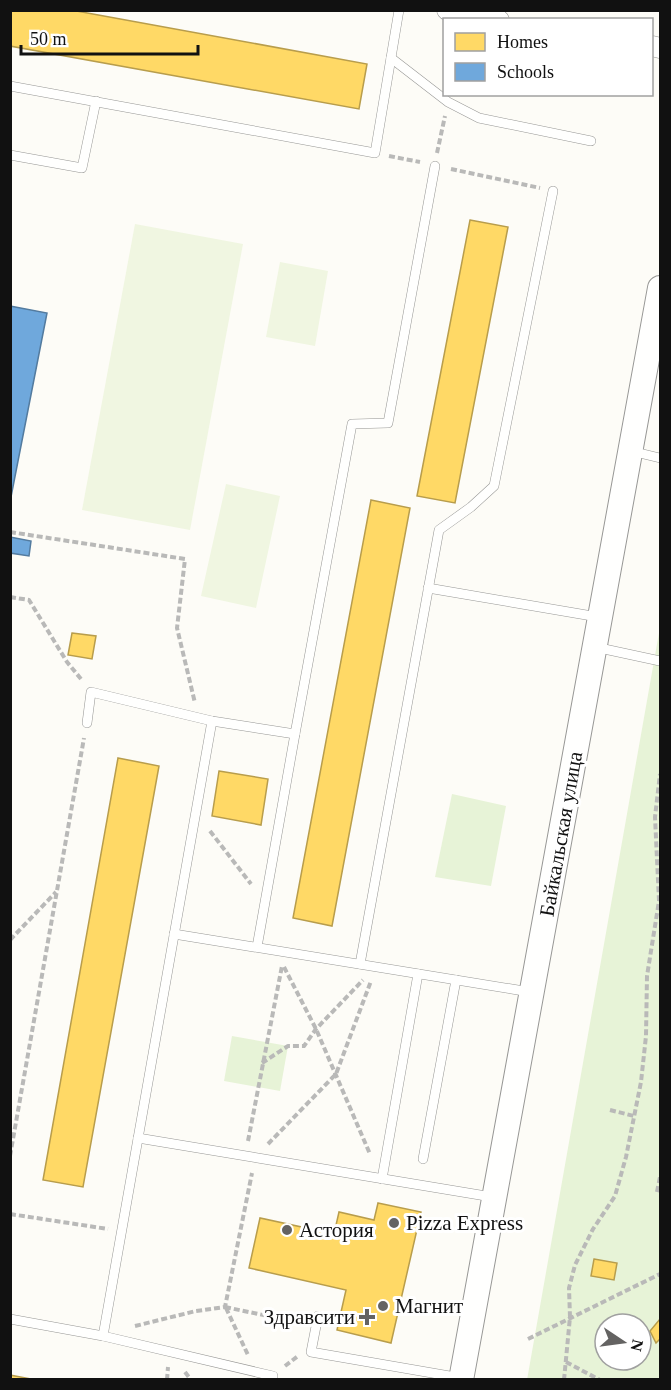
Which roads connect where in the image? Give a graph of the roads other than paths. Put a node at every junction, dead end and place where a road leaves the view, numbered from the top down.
1 (399, 10) edge
2 (447, 10) edge
3 (489, 18) edge
4 (391, 58) junction
5 (10, 86) edge
6 (96, 101) junction
7 (591, 141) dead end
8 (10, 155) edge
9 (435, 166) road end
10 (552, 190) road end
11 (660, 288) edge
12 (631, 452) junction
13 (660, 458) edge
14 (428, 588) junction
15 (600, 618) junction
16 (595, 647) junction
17 (660, 661) edge
18 (212, 721) junction
19 (87, 723) road end
20 (295, 734) junction
21 (174, 934) junction
22 (257, 947) junction
23 (360, 964) junction
24 (418, 974) junction
25 (456, 980) junction
26 (532, 993) junction
27 (138, 1138) junction
28 (423, 1159) dead end
29 (382, 1179) junction
30 (495, 1198) junction
31 (10, 1319) edge
32 (318, 1321) road end
33 (103, 1336) junction
34 (273, 1378) edge
35 (461, 1379) edge

1 - 4 lane
2 - 3 street
4 - 6 lane
4 - 7 lane
5 - 6 lane
6 - 8 lane
9 - 20 lane
10 - 14 lane
11 - 12 street, Байкальская улица
12 - 13 lane
12 - 15 street, Байкальская улица
14 - 15 lane
14 - 23 lane
15 - 16 street, Байкальская улица
16 - 17 lane
16 - 26 street, Байкальская улица
18 - 19 lane
18 - 20 lane
18 - 21 lane
20 - 22 lane
21 - 22 lane
21 - 27 lane
22 - 23 lane
23 - 24 lane
24 - 25 lane
24 - 29 lane
25 - 26 lane
25 - 28 lane
26 - 30 street, Байкальская улица
27 - 29 lane
27 - 33 lane
29 - 30 lane
30 - 35 street, Байкальская улица
31 - 33 lane
32 - 35 lane
33 - 34 lane

